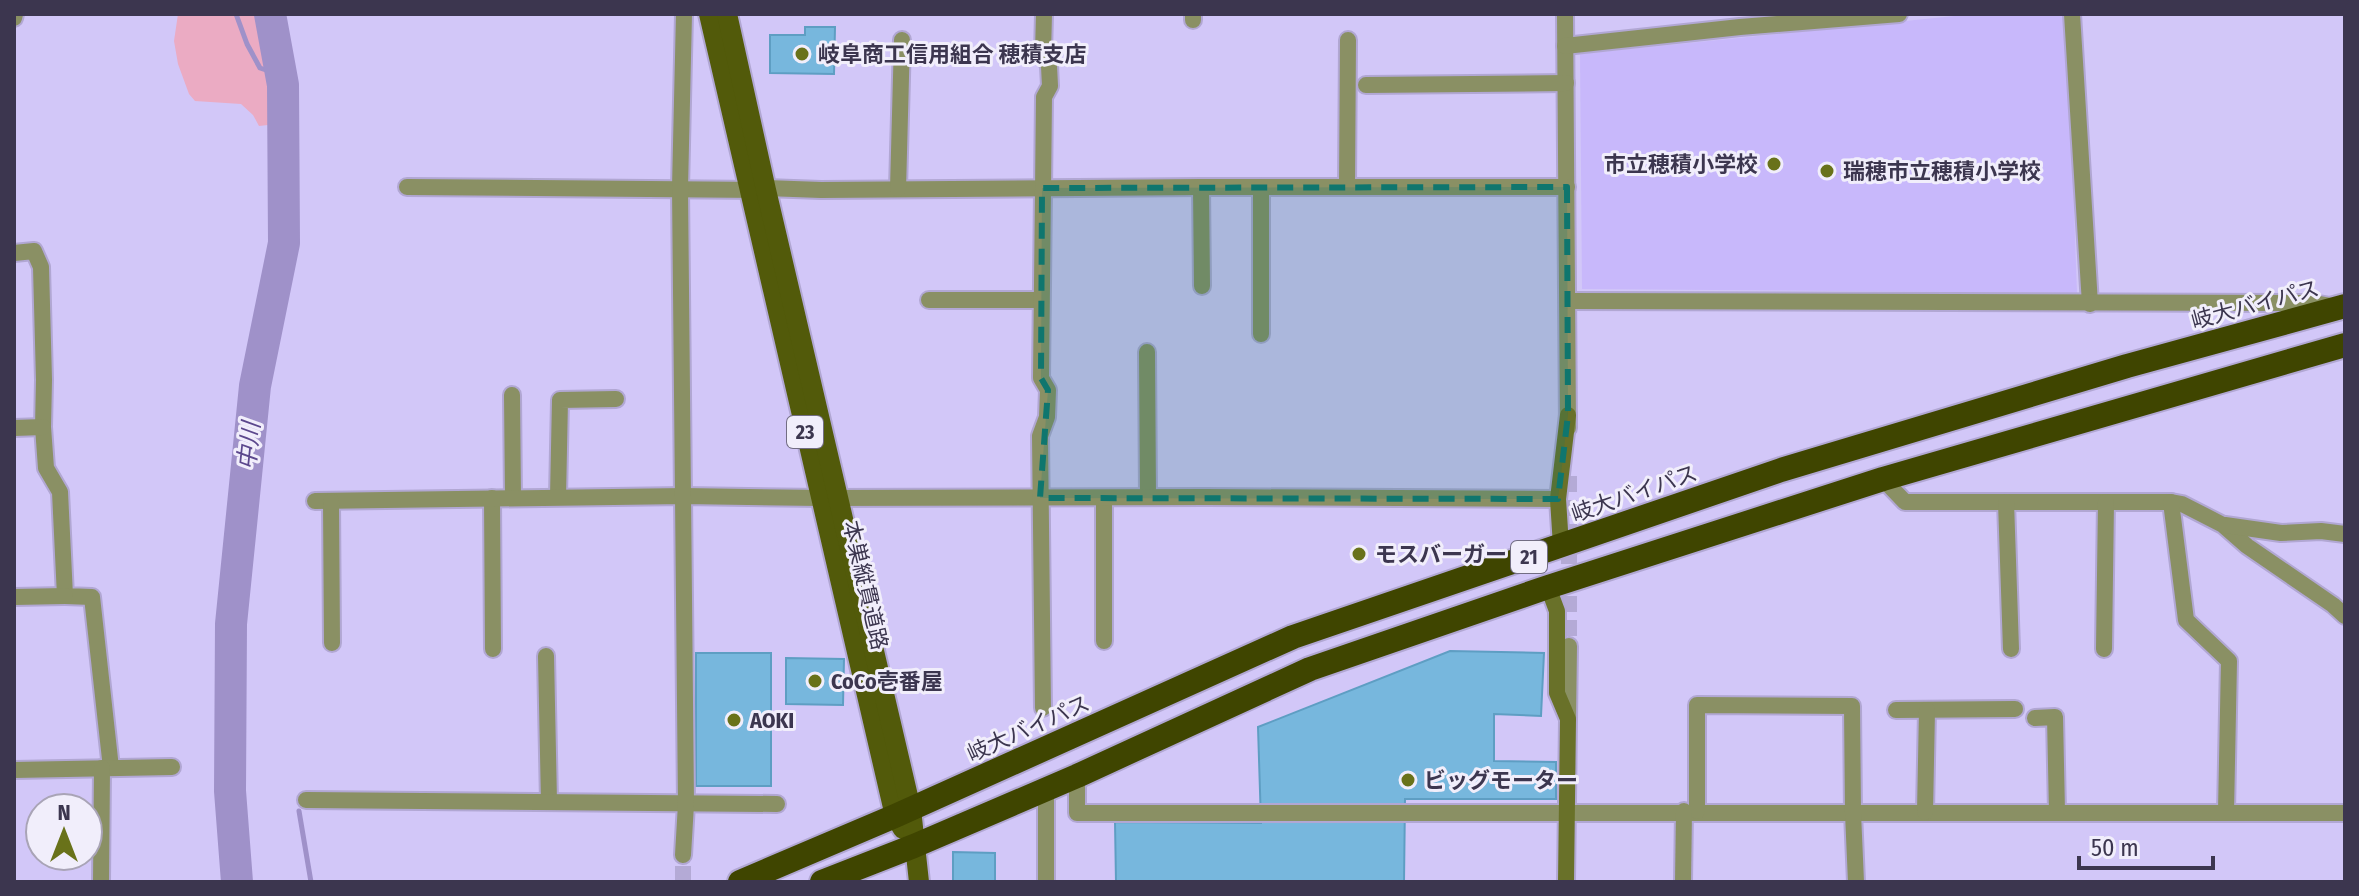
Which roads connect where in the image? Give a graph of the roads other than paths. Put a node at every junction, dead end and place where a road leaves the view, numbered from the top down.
1 (684, 14) edge
2 (709, 14) edge
3 (727, 14) edge
4 (1044, 14) edge
5 (1565, 14) edge
6 (1899, 14) edge
7 (2072, 14) edge
8 (1881, 15) edge
9 (1742, 21) edge
10 (902, 40) dead end
11 (1348, 40) dead end
12 (1565, 46) junction
13 (1566, 83) junction
14 (1366, 85) dead end
15 (407, 187) dead end
16 (1201, 187) junction
17 (1261, 187) junction
18 (1347, 187) junction
19 (1567, 187) junction
20 (680, 188) junction
21 (1042, 188) junction
22 (898, 189) junction
23 (761, 190) junction
24 (14, 253) edge
25 (1202, 286) dead end
26 (929, 300) dead end
27 (1041, 300) junction
28 (1568, 301) junction
29 (2090, 304) junction
30 (2342, 307) edge
31 (1261, 334) dead end
32 (2345, 345) edge
33 (1147, 352) dead end
34 (512, 395) dead end
35 (616, 399) dead end
36 (1568, 415) junction
37 (43, 427) junction
38 (14, 428) edge
39 (1569, 476) tunnel mouth
40 (1883, 479) junction
41 (684, 496) junction
42 (558, 497) junction
43 (1148, 497) junction
44 (492, 498) junction
45 (513, 498) junction
46 (830, 498) junction
47 (1040, 498) junction
48 (1104, 498) junction
49 (1558, 499) junction
50 (2006, 502) junction
51 (2106, 502) junction
52 (2171, 502) junction
53 (2223, 525) junction
54 (2345, 534) edge
55 (1561, 546) junction
56 (1548, 587) junction
57 (65, 596) junction
58 (14, 597) edge
59 (2345, 616) edge
60 (1104, 641) dead end
61 (332, 643) dead end
62 (1569, 646) tunnel mouth
63 (493, 649) dead end
64 (2011, 649) dead end
65 (2104, 649) dead end
66 (546, 656) dead end
67 (1043, 708) dead end
68 (2015, 709) dead end
69 (1896, 710) dead end
70 (1927, 710) junction
71 (2035, 718) dead end
72 (1568, 719) junction
73 (172, 767) dead end
74 (107, 768) junction
75 (14, 770) edge
76 (1077, 776) junction
77 (1046, 790) junction
78 (306, 800) dead end
79 (549, 802) junction
80 (686, 804) junction
81 (777, 804) dead end
82 (1691, 811) junction
83 (903, 812) junction
84 (1567, 812) junction
85 (1925, 812) junction
86 (2057, 812) junction
87 (2226, 812) junction
88 (1853, 813) junction
89 (2345, 813) edge
90 (914, 846) junction
91 (683, 855) tunnel mouth
92 (101, 882) edge
93 (740, 882) edge
94 (822, 882) edge
95 (919, 882) edge
96 (1046, 882) edge
97 (1566, 882) edge
98 (1683, 882) edge
99 (1856, 882) edge

1 - 20 street
2 - 23 main road, 本巣縦貫道路 / 23
3 - 23 main road, 本巣縦貫道路 / 23
4 - 21 street
5 - 12 street
6 - 8 street
7 - 29 street
8 - 9 street
9 - 12 street
10 - 22 street
11 - 18 street
12 - 13 street
13 - 14 street
13 - 19 street
15 - 20 street
16 - 17 street
16 - 21 street
16 - 25 street
17 - 18 street
17 - 31 street
18 - 19 street
19 - 28 street
20 - 23 street
20 - 41 street
21 - 22 street
21 - 27 street
22 - 23 street
23 - 46 main road, 本巣縦貫道路 / 23
24 - 37 street
26 - 27 street
27 - 47 street
28 - 29 street
28 - 36 street
29 - 30 street
30 - 55 highway, 岐大バイパス / 21
32 - 40 highway, 21
33 - 43 street
34 - 45 street
35 - 42 street
36 - 39 street
36 - 49 street
37 - 38 street
37 - 57 street
40 - 50 street
40 - 56 highway, 21
41 - 42 street
41 - 46 street
41 - 80 street
42 - 45 street
43 - 48 street
43 - 49 street
44 - 45 street
44 - 61 street
44 - 63 street
46 - 47 street
46 - 83 main road, 本巣縦貫道路 / 23
47 - 48 street
47 - 67 street
48 - 60 street
49 - 55 street
50 - 51 street
50 - 64 street
51 - 52 street
51 - 65 street
52 - 53 street
52 - 87 street
53 - 54 street
53 - 59 street
55 - 83 highway, 岐大バイパス / 21
56 - 72 street
56 - 76 highway, 21
57 - 58 street
57 - 74 street
62 - 72 street
66 - 79 street
68 - 70 street
69 - 70 street
70 - 85 street
71 - 86 street
72 - 84 street
73 - 74 street
74 - 75 street
74 - 92 street
76 - 77 highway, 21
76 - 84 street
77 - 90 highway, 21
77 - 96 street
78 - 79 street
79 - 80 street
80 - 81 street
80 - 91 street
82 - 84 street
82 - 88 street
82 - 88 street
82 - 98 street
83 - 90 main road, 本巣縦貫道路 / 23
83 - 93 highway, 岐大バイパス / 21
84 - 97 street
85 - 86 street
85 - 88 street
86 - 87 street
87 - 89 street
88 - 99 street
90 - 94 highway, 21
90 - 95 main road, 23

